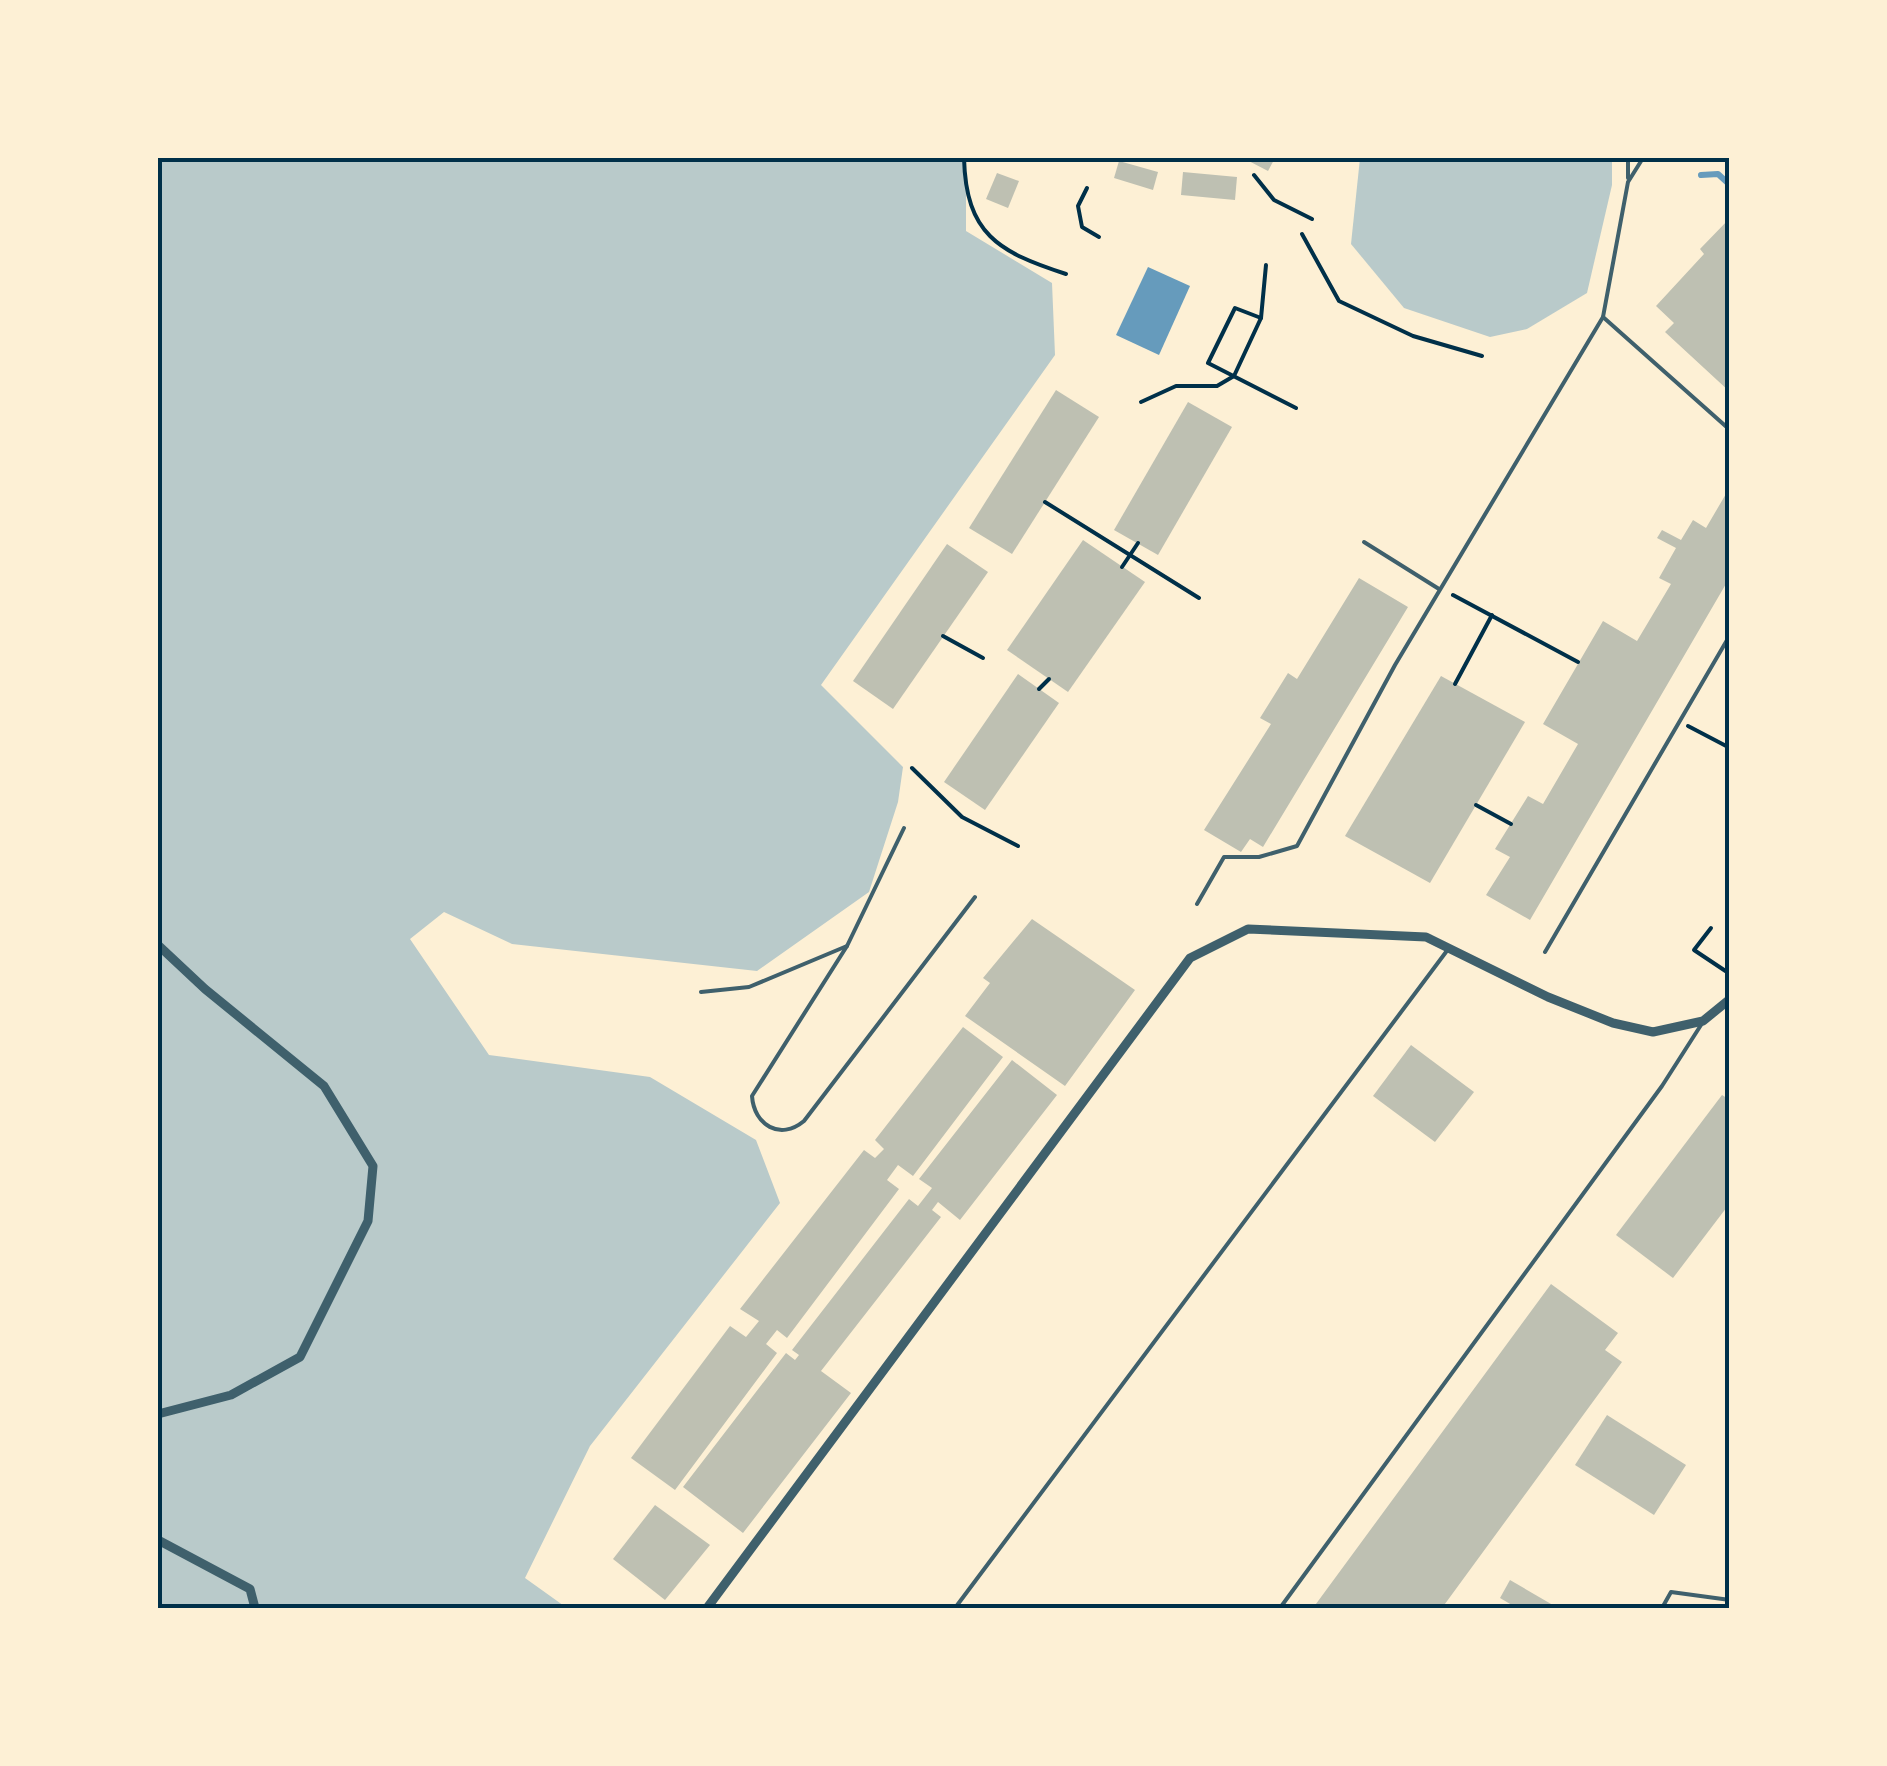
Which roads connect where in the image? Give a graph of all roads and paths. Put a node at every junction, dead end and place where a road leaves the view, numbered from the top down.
1 (964, 158) edge
2 (1628, 158) edge
3 (1643, 158) edge
4 (1254, 175) dead end
5 (1628, 182) junction
6 (1086, 188) dead end
7 (1312, 220) dead end
8 (1302, 234) dead end
9 (1099, 237) dead end
10 (1266, 266) dead end
11 (1066, 274) dead end
12 (1603, 316) junction
13 (1261, 318) junction
14 (1482, 356) dead end
15 (1234, 376) junction
16 (1140, 402) dead end
17 (1296, 408) dead end
18 (1730, 430) edge
19 (1045, 502) dead end
20 (1364, 542) dead end
21 (1138, 543) dead end
22 (1122, 567) dead end
23 (1440, 589) junction
24 (1199, 598) dead end
25 (1492, 616) junction
26 (1730, 635) edge
27 (944, 636) dead end
28 (982, 658) dead end
29 (1578, 662) dead end
30 (1049, 678) dead end
31 (1455, 684) dead end
32 (1039, 689) dead end
33 (1680, 721) junction
34 (1730, 748) edge
35 (912, 768) dead end
36 (1476, 806) dead end
37 (1511, 824) dead end
38 (904, 828) dead end
39 (1018, 846) dead end
40 (975, 896) dead end
41 (1198, 904) dead end
42 (1710, 928) dead end
43 (158, 945) edge
44 (847, 946) junction
45 (1449, 948) junction
46 (1545, 952) dead end
47 (1730, 974) edge
48 (702, 992) dead end
49 (1730, 999) edge
50 (1703, 1021) junction
51 (158, 1414) edge
52 (158, 1540) edge
53 (1730, 1600) edge
54 (255, 1608) edge
55 (707, 1608) edge
56 (955, 1608) edge
57 (1280, 1608) edge
58 (1662, 1608) edge

1 - 11 path
2 - 5 lane
3 - 5 lane
4 - 7 path
5 - 12 lane
6 - 9 path
8 - 14 path
10 - 13 path
12 - 18 lane
12 - 23 lane
13 - 15 path
13 - 15 path
15 - 16 path
15 - 17 path
19 - 24 path
20 - 23 lane
21 - 22 path
23 - 25 path
23 - 41 lane
25 - 29 path
25 - 31 path
26 - 33 lane
27 - 28 path
30 - 32 path
33 - 34 path
33 - 46 lane
35 - 39 path
36 - 37 path
38 - 44 lane
40 - 44 lane
42 - 47 path
43 - 51 street
44 - 48 lane
45 - 50 street
45 - 55 street
45 - 56 lane
49 - 50 street
50 - 57 lane
52 - 54 street
53 - 58 lane

